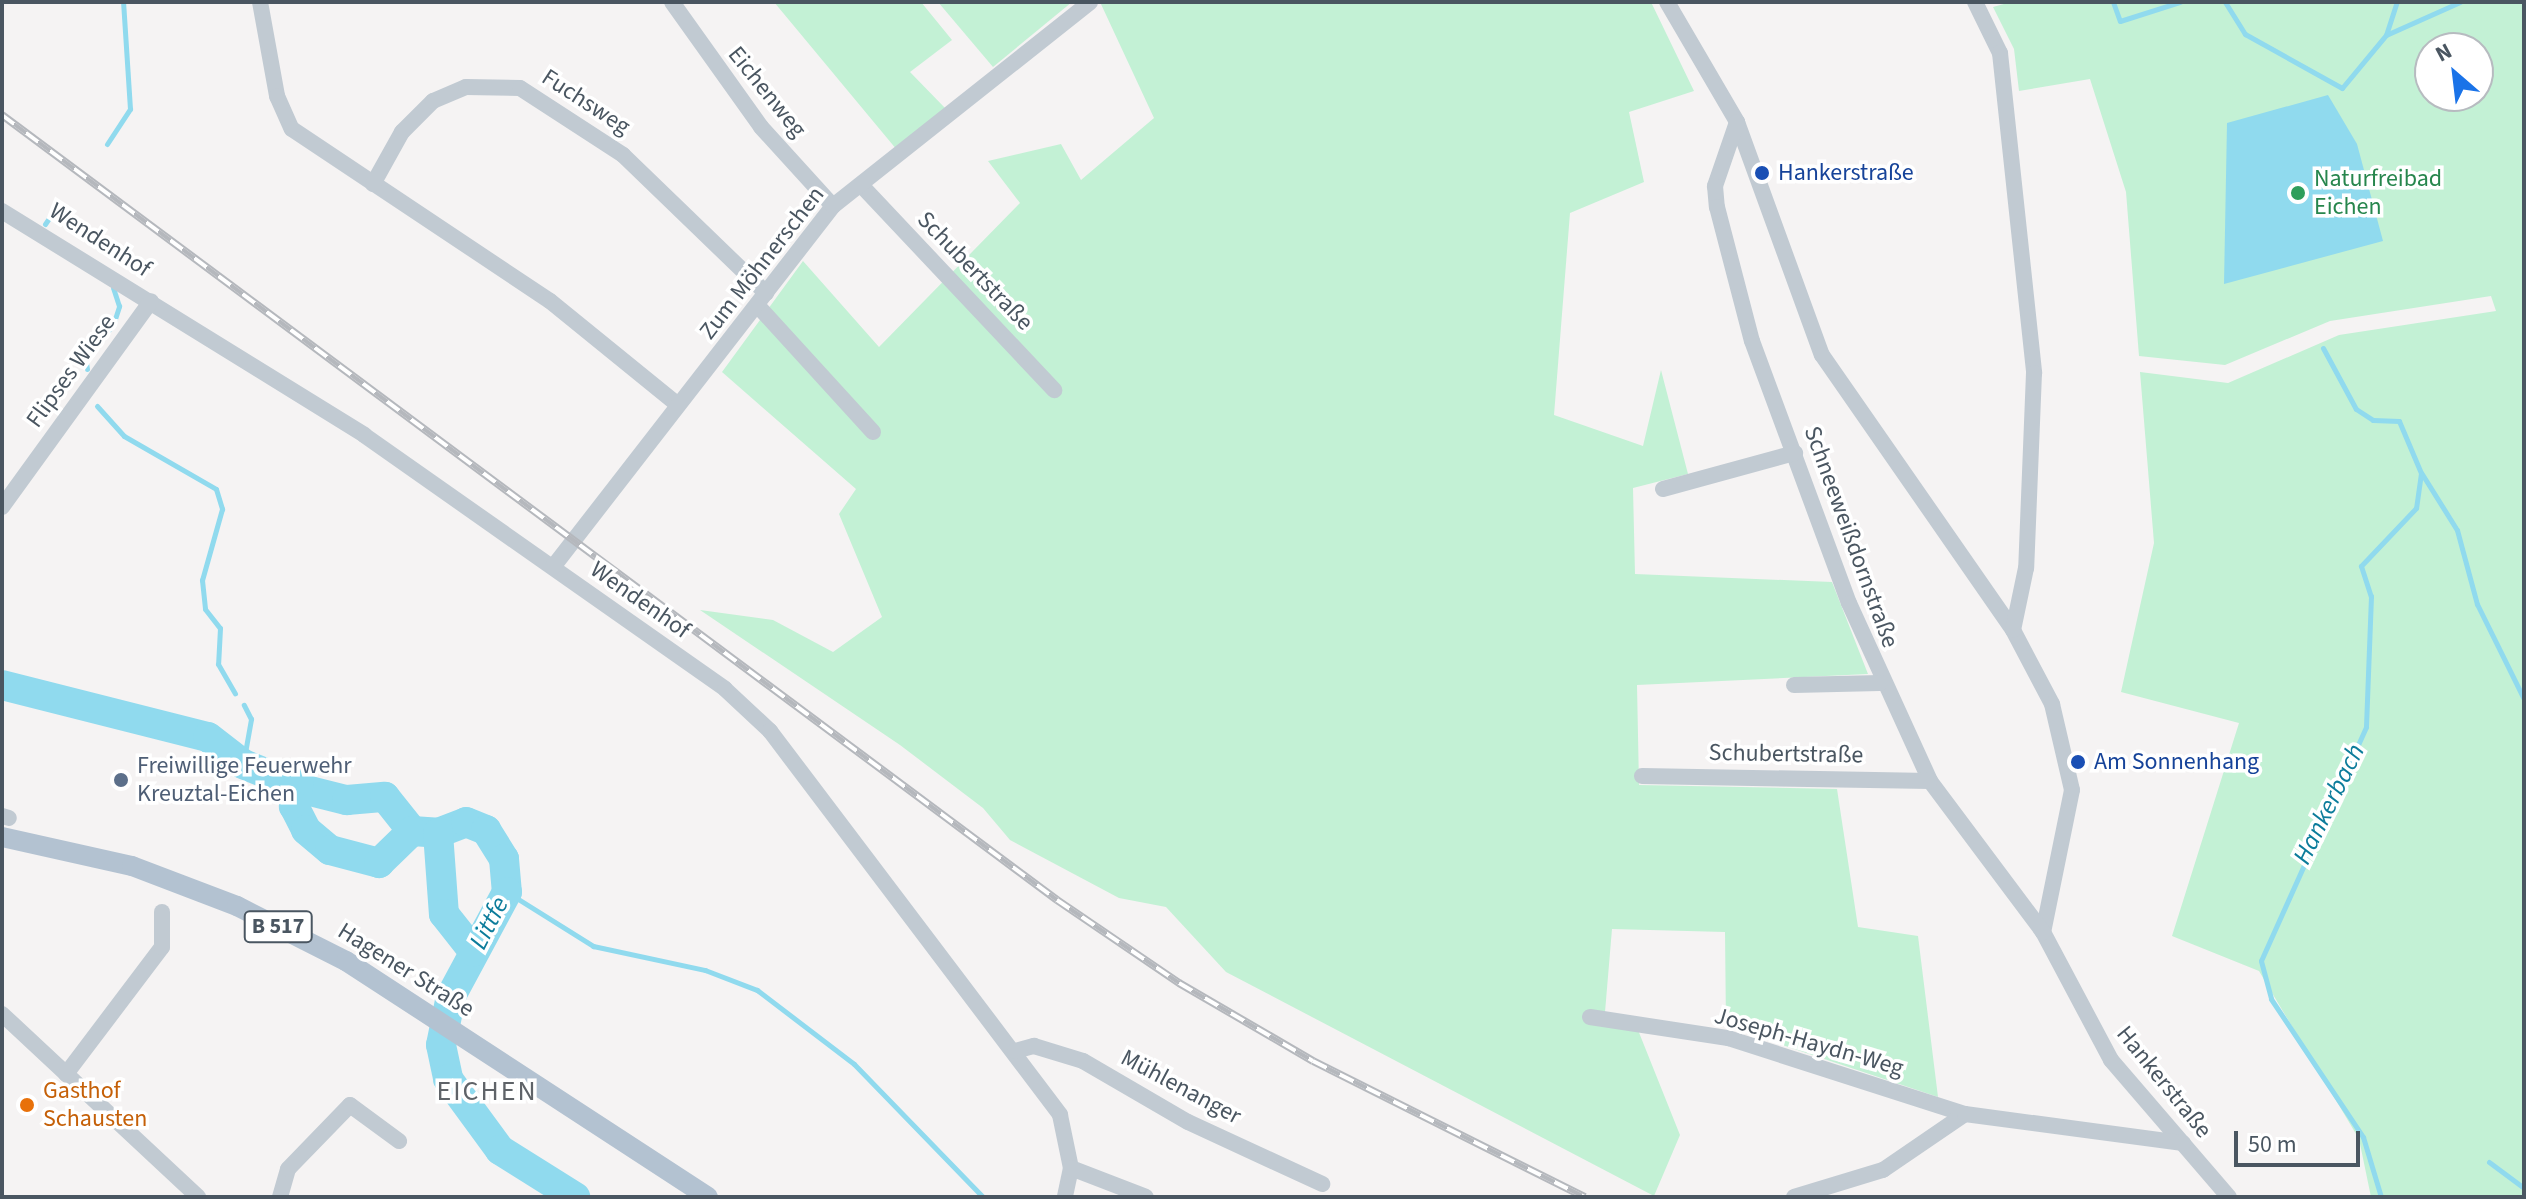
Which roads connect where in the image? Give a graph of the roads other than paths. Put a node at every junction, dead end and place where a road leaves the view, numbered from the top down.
1 (260, 2) edge
2 (672, 2) edge
3 (1090, 2) edge
4 (1667, 2) edge
5 (1975, 2) edge
6 (1737, 122) junction
7 (373, 184) junction
8 (861, 185) junction
9 (833, 206) junction
10 (2, 211) edge
11 (761, 299) junction
12 (151, 301) junction
13 (1054, 390) dead end
14 (678, 405) junction
15 (873, 432) dead end
16 (1795, 453) junction
17 (1663, 489) dead end
18 (2, 507) edge
19 (553, 567) junction
20 (2013, 630) junction
21 (1880, 683) junction
22 (1794, 685) dead end
23 (1642, 776) dead end
24 (1930, 781) junction
25 (4, 823) edge
26 (162, 912) dead end
27 (2043, 932) junction
28 (2, 1014) edge
29 (1590, 1017) dead end
30 (1015, 1051) junction
31 (66, 1074) junction
32 (1965, 1114) junction
33 (399, 1141) dead end
34 (2183, 1143) junction
35 (1071, 1168) junction
36 (1322, 1184) dead end
37 (198, 1197) edge
38 (280, 1197) edge
39 (708, 1197) edge
40 (1065, 1197) edge
41 (1146, 1197) edge
42 (1794, 1197) edge
43 (2229, 1197) edge

1 - 7 street
2 - 9 street, Eichenweg
3 - 8 street, Zum Möhnerschen
4 - 6 street
5 - 20 street
6 - 16 street, Schneeweißdornstraße
6 - 20 street
7 - 11 street, Fuchsweg
7 - 14 street
8 - 9 street, Zum Möhnerschen
8 - 13 street, Schubertstraße
9 - 11 street, Zum Möhnerschen
10 - 12 street, Wendenhof
11 - 14 street, Zum Möhnerschen
11 - 15 street, Fuchsweg
12 - 18 street, Flipses Wiese
12 - 19 street, Wendenhof
14 - 19 street, Zum Möhnerschen
16 - 17 street
16 - 21 street, Schneeweißdornstraße
19 - 30 street, Wendenhof
20 - 27 street
21 - 22 street
21 - 24 street, Schneeweißdornstraße
23 - 24 street, Schubertstraße
24 - 27 street, Schneeweißdornstraße
25 - 39 main road, Hagener Straße / B 517
26 - 31 street
27 - 34 street, Hankerstraße
28 - 31 street
29 - 32 street, Joseph-Haydn-Weg
30 - 35 street, Wendenhof
30 - 36 street, Mühlenanger
31 - 37 street
32 - 34 street, Joseph-Haydn-Weg
32 - 42 street
33 - 38 street
34 - 43 street, Hankerstraße
35 - 40 street, Wendenhof
35 - 41 street

